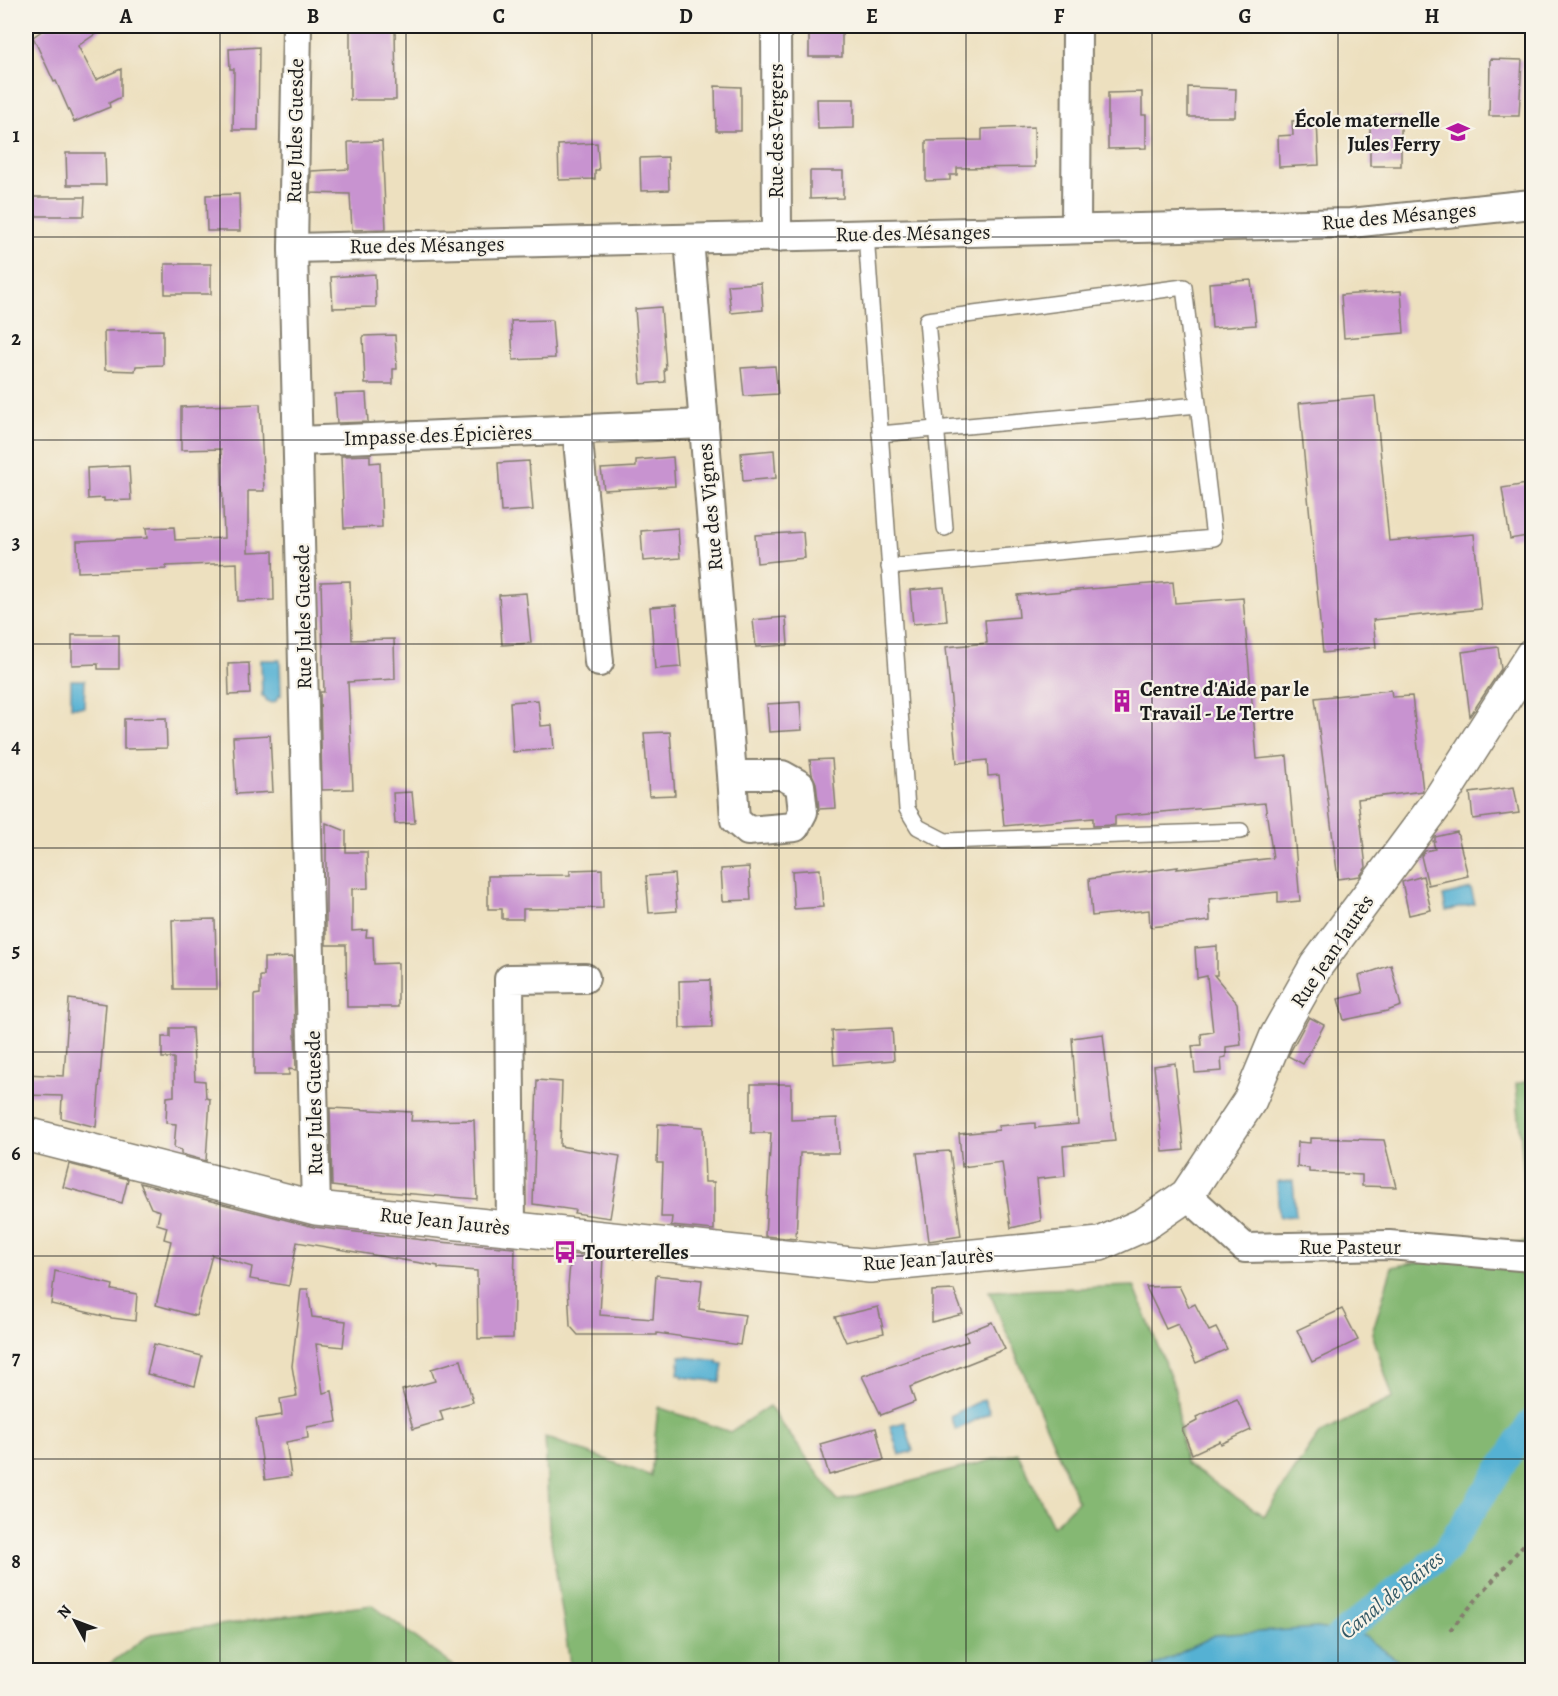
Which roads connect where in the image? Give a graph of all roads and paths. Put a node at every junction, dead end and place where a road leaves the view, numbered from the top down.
1 (36, 26) edge
2 (297, 26) edge
3 (776, 26) edge
4 (1077, 26) edge
5 (26, 33) edge
6 (1533, 204) edge
7 (1076, 229) junction
8 (866, 234) junction
9 (777, 237) junction
10 (689, 239) junction
11 (293, 248) junction
12 (1198, 405) junction
13 (704, 424) junction
14 (576, 430) junction
15 (936, 430) junction
16 (880, 434) junction
17 (299, 441) junction
18 (945, 528) dead end
19 (889, 567) junction
20 (1533, 655) edge
21 (599, 662) dead end
22 (732, 775) dead end
23 (1241, 831) dead end
24 (585, 978) dead end
25 (26, 1134) edge
26 (1187, 1195) junction
27 (316, 1208) junction
28 (511, 1228) junction
29 (1533, 1257) edge
30 (1533, 1535) edge
31 (1450, 1630) dead end

1 - 5 path
2 - 11 street, Rue Jules Guesde
3 - 9 street, Rue des Vergers
4 - 7 street
6 - 7 street, Rue des Mésanges
7 - 8 street, Rue des Mésanges
8 - 9 street, Rue des Mésanges
8 - 16 lane
9 - 10 street, Rue des Mésanges
10 - 11 street, Rue des Mésanges
10 - 13 street, Rue des Vignes
11 - 17 street, Rue Jules Guesde
12 - 15 lane
12 - 15 lane
12 - 19 lane
13 - 14 street, Impasse des Épicières
13 - 22 street, Rue des Vignes
14 - 17 street, Impasse des Épicières
14 - 21 street
15 - 16 lane
15 - 18 lane
16 - 19 lane
17 - 27 street, Rue Jules Guesde
19 - 23 lane
20 - 26 street, Rue Jean Jaurès
24 - 28 street
25 - 27 street, Rue Jean Jaurès
26 - 28 street, Rue Jean Jaurès
26 - 29 street, Rue Pasteur
27 - 28 street, Rue Jean Jaurès
30 - 31 path

